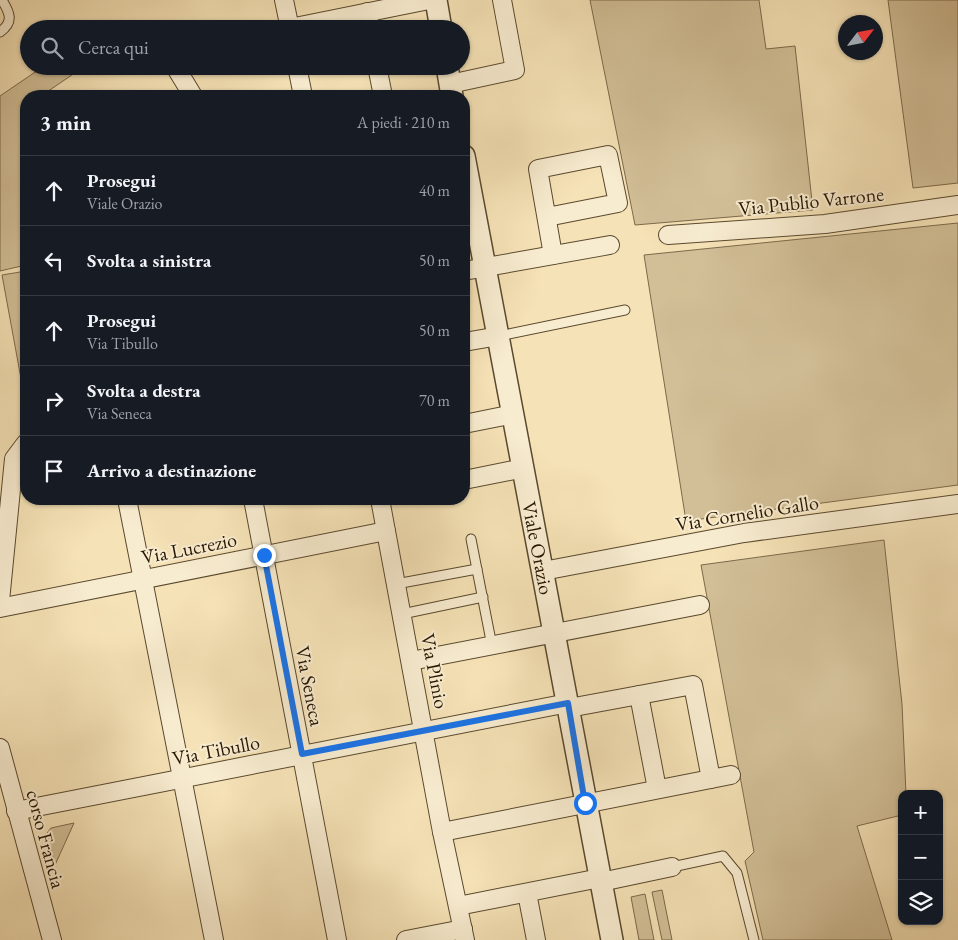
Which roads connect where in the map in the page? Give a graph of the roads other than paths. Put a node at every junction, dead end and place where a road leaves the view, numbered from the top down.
1 (2, 0) edge
2 (284, 0) edge
3 (429, 0) edge
4 (436, 0) edge
5 (502, 0) edge
6 (288, 20) edge
7 (369, 20) edge
8 (439, 20) edge
9 (0, 32) edge
10 (180, 75) edge
11 (299, 75) edge
12 (379, 75) edge
13 (450, 82) edge
14 (189, 90) edge
15 (302, 90) edge
16 (382, 90) edge
17 (470, 189) edge
18 (958, 205) edge
19 (547, 217) junction
20 (668, 235) dead end
21 (610, 246) dead end
22 (553, 255) junction
23 (486, 267) junction
24 (470, 270) edge
25 (625, 310) dead end
26 (499, 336) junction
27 (470, 341) edge
28 (514, 414) junction
29 (470, 423) edge
30 (20, 451) edge
31 (524, 468) junction
32 (470, 479) edge
33 (958, 504) edge
34 (128, 505) edge
35 (254, 505) edge
36 (381, 505) edge
37 (386, 531) junction
38 (471, 539) dead end
39 (264, 555) junction
40 (477, 569) junction
41 (543, 570) junction
42 (142, 579) junction
43 (396, 584) junction
44 (483, 597) junction
45 (0, 601) edge
46 (700, 605) dead end
47 (0, 608) edge
48 (402, 614) junction
49 (555, 634) junction
50 (492, 646) junction
51 (411, 661) junction
52 (639, 695) junction
53 (568, 705) junction
54 (424, 730) junction
55 (0, 748) edge
56 (302, 754) junction
57 (731, 775) dead end
58 (182, 778) junction
59 (711, 779) junction
60 (657, 789) junction
61 (585, 803) junction
62 (16, 811) junction
63 (442, 832) junction
64 (672, 866) joint
65 (600, 880) junction
66 (527, 893) junction
67 (458, 906) junction
68 (464, 934) edge
69 (52, 940) edge
70 (214, 940) edge
71 (337, 940) edge
72 (406, 940) edge
73 (536, 940) edge
74 (612, 940) edge
75 (754, 940) edge

1 - 9 lane
2 - 6 street
3 - 7 street
4 - 8 street
5 - 13 street
10 - 14 street
11 - 15 street
12 - 16 street
17 - 23 street, Viale Orazio
18 - 20 street, Via Publio Varrone
19 - 19 street
19 - 22 street
21 - 22 street
22 - 23 street
23 - 24 street
23 - 26 street, Viale Orazio
25 - 26 lane
26 - 27 street
26 - 28 street, Viale Orazio
28 - 29 street
28 - 31 street, Viale Orazio
30 - 45 street
31 - 32 street
31 - 41 street, Viale Orazio
33 - 41 street, Via Cornelio Gallo
34 - 42 street
35 - 39 street, Via Seneca
36 - 37 street, Via Plinio
37 - 39 street, Via Lucrezio
37 - 43 street, Via Plinio
38 - 40 lane
39 - 42 street, Via Lucrezio
39 - 56 street, Via Seneca
40 - 43 lane
40 - 44 lane
41 - 49 street, Viale Orazio
42 - 47 street, Via Lucrezio
42 - 58 street
43 - 48 street, Via Plinio
44 - 48 lane
44 - 50 lane
46 - 49 street
48 - 51 street, Via Plinio
49 - 50 street
49 - 53 street, Viale Orazio
50 - 51 street
51 - 54 street, Via Plinio
52 - 53 street, Via Tibullo
52 - 59 street, Via Tibullo
52 - 60 street
53 - 54 street, Via Tibullo
53 - 61 street, Viale Orazio
54 - 56 street, Via Tibullo
54 - 63 street, Via Plinio
55 - 62 street, corso Francia
56 - 58 street, Via Tibullo
56 - 71 street, Via Seneca
57 - 59 street
58 - 62 street, Via Tibullo
58 - 70 street
59 - 60 street
60 - 61 street
61 - 63 street
61 - 65 street, Viale Orazio
62 - 69 street, corso Francia
63 - 67 street, Via Plinio
64 - 65 street
64 - 75 lane
65 - 66 street
65 - 74 street, Viale Orazio
66 - 67 street
66 - 73 street
67 - 68 street, Via Plinio
68 - 72 street

